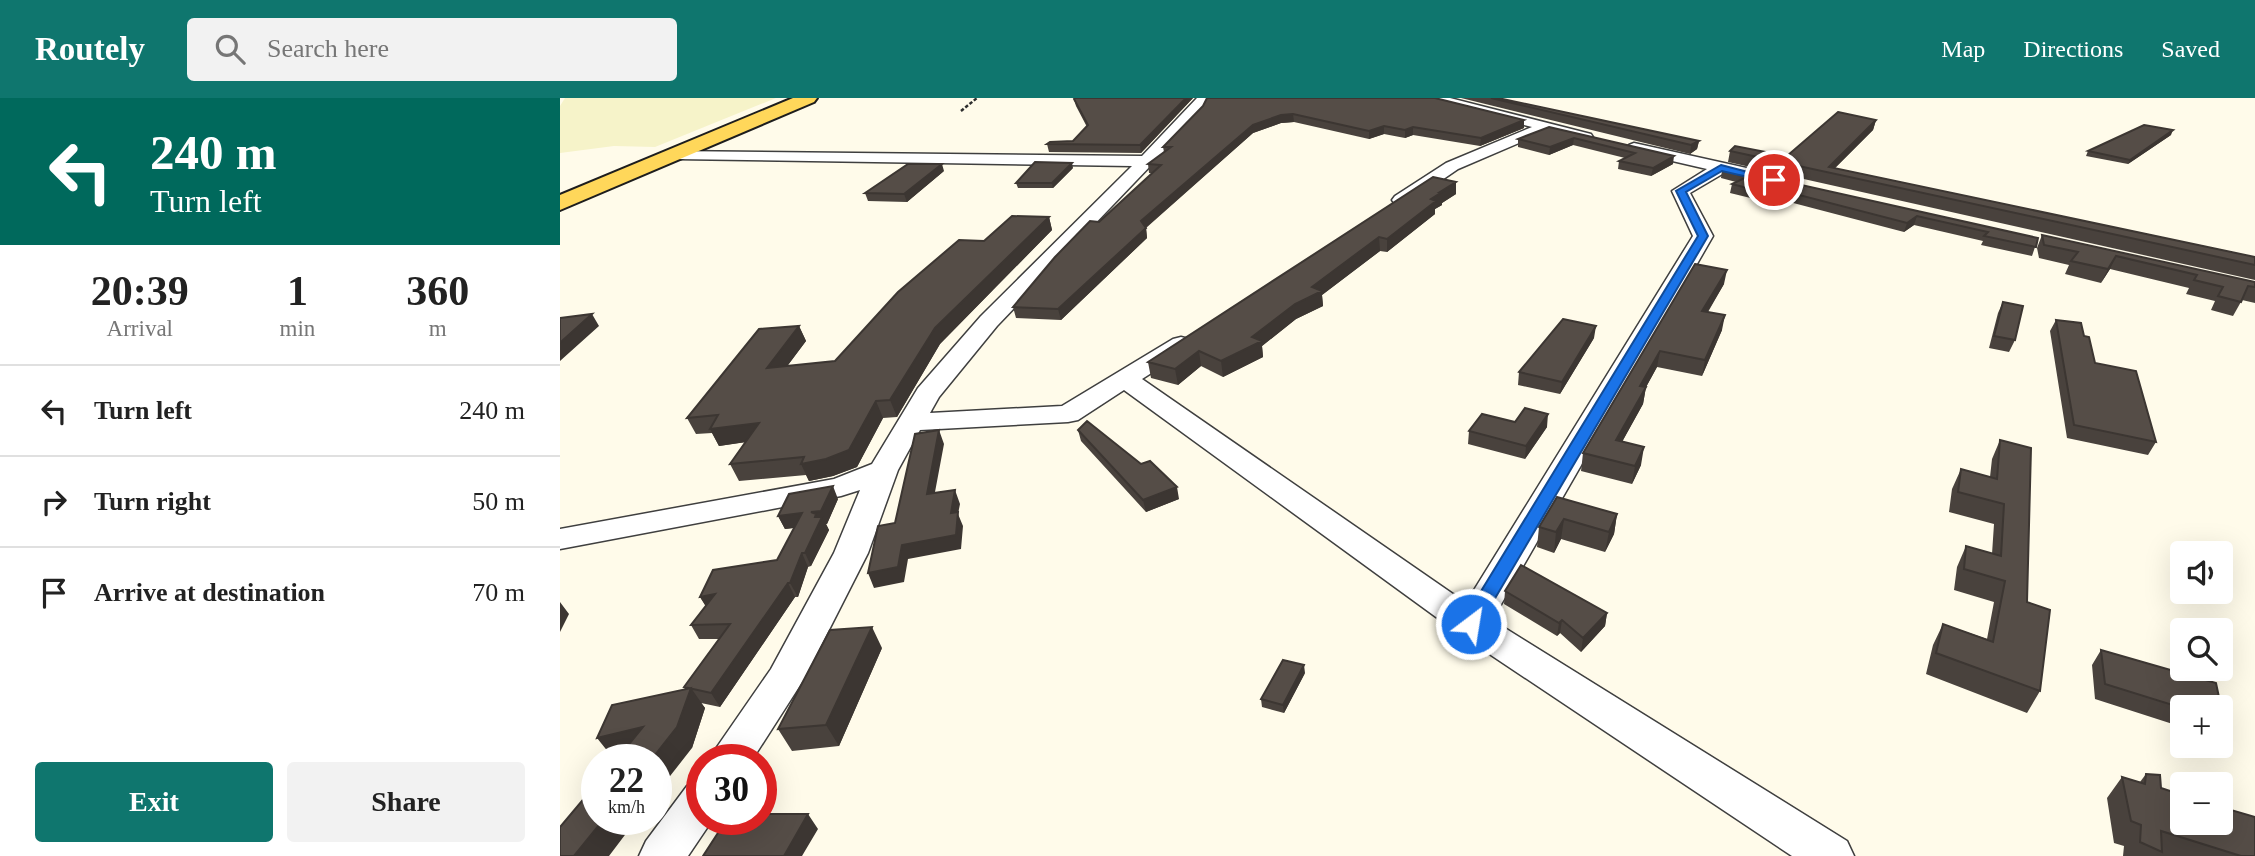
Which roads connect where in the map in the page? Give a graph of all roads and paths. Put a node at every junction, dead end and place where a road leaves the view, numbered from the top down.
1 (808, 98) edge
2 (977, 98) edge
3 (1204, 98) edge
4 (1434, 98) edge
5 (961, 111) dead end
6 (1545, 127) junction
7 (676, 155) junction
8 (1143, 162) junction
9 (1721, 168) junction
10 (1774, 180) edge
11 (560, 204) edge
12 (1382, 212) edge
13 (1196, 335) edge
14 (1126, 380) junction
15 (911, 422) junction
16 (883, 471) junction
17 (560, 540) edge
18 (1471, 624) junction
19 (740, 744) edge
20 (686, 822) edge
21 (662, 856) edge
22 (1831, 856) edge

1 - 7 main road
2 - 5 path
3 - 8 street
4 - 6 street
6 - 9 street
6 - 12 street
7 - 8 street
7 - 11 main road
8 - 15 street
9 - 10 street
9 - 18 street
13 - 14 street
14 - 15 street
14 - 18 street
15 - 16 street
16 - 17 street
16 - 19 street
18 - 22 street
20 - 21 street

